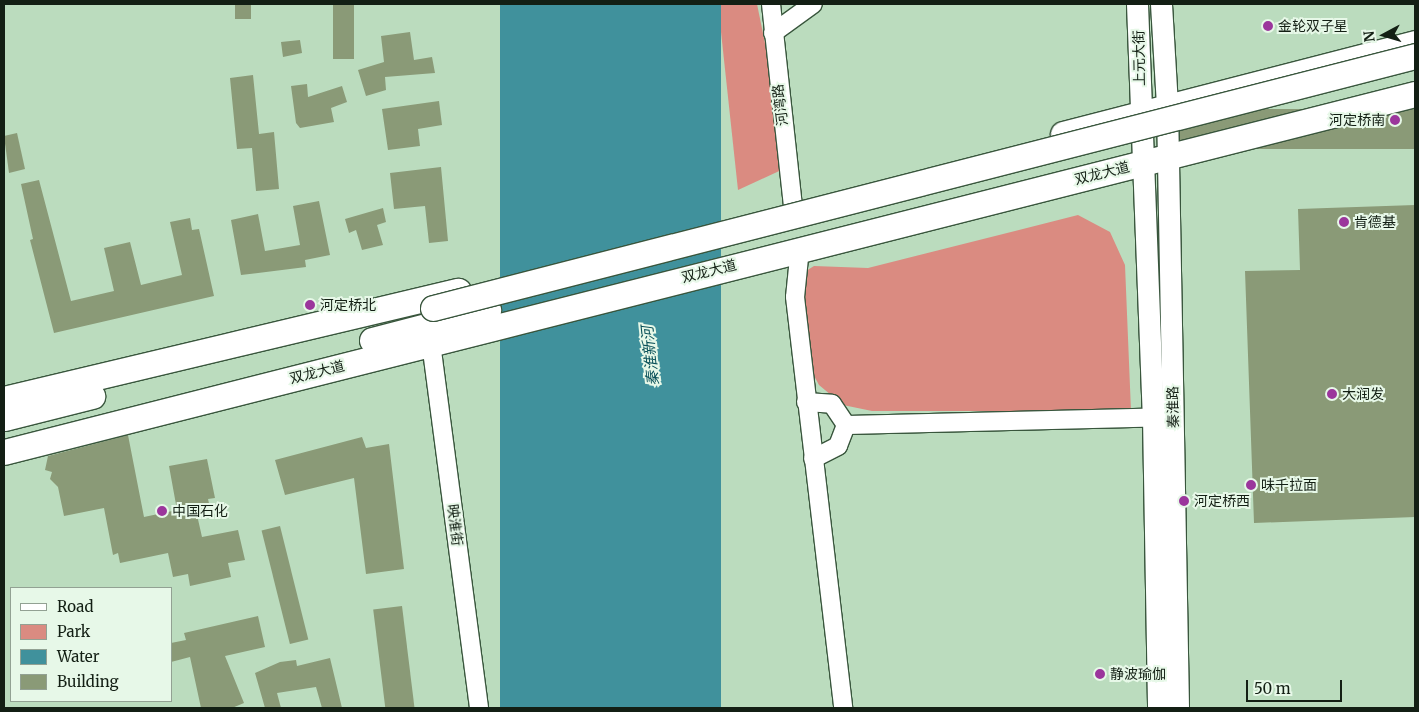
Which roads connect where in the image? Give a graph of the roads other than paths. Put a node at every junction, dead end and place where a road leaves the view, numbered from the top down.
1 (771, 4) edge
2 (812, 4) edge
3 (1137, 4) edge
4 (1160, 4) edge
5 (773, 33) junction
6 (1415, 43) edge
7 (1415, 56) edge
8 (1415, 74) edge
9 (1415, 94) edge
10 (1167, 106) junction
11 (1140, 113) junction
12 (1168, 157) junction
13 (1142, 163) junction
14 (787, 208) junction
15 (793, 249) junction
16 (433, 325) junction
17 (4, 399) edge
18 (806, 402) junction
19 (1163, 417) junction
20 (4, 418) edge
21 (846, 425) junction
22 (4, 436) edge
23 (4, 452) edge
24 (812, 459) junction
25 (479, 708) edge
26 (843, 708) edge
27 (1158, 708) edge
28 (1178, 708) edge

1 - 5 street, 河湾路
2 - 5 street
3 - 11 main road, 上元大街
4 - 10 main road, 上元大街
5 - 14 street, 河湾路
6 - 10 highway
7 - 16 highway, bridge
8 - 16 highway
9 - 12 highway, 双龙大道
10 - 11 highway
10 - 12 main road, 秦淮路
11 - 13 main road, 秦淮路
11 - 14 highway
12 - 13 highway, 双龙大道
12 - 19 main road, 秦淮路
13 - 15 highway, 双龙大道
13 - 19 main road, 秦淮路
14 - 17 highway
15 - 16 highway, 双龙大道
15 - 18 street
16 - 20 highway
16 - 22 highway
16 - 23 highway, 双龙大道
16 - 25 street, 映淮街
18 - 21 street
18 - 24 street
19 - 21 street
19 - 27 main road, 秦淮路
19 - 28 main road, 秦淮路
21 - 24 street
24 - 26 street

